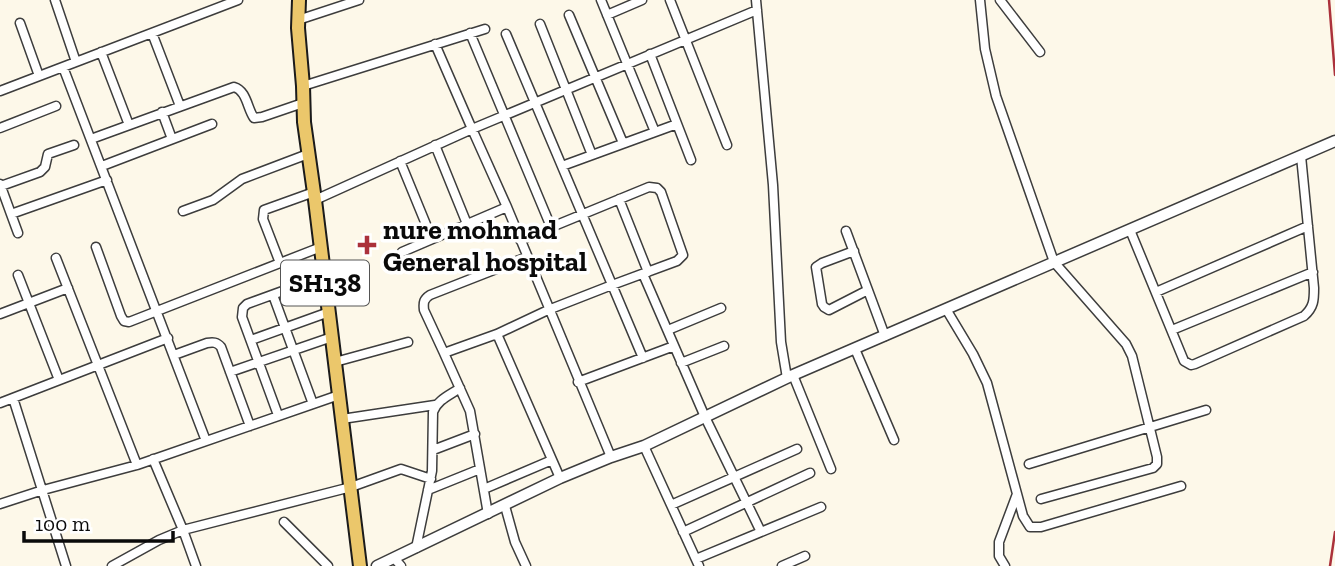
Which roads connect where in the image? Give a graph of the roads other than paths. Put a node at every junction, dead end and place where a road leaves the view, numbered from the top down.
1 (55, 0) edge
2 (207, 0) edge
3 (238, 0) edge
4 (299, 0) edge
5 (359, 0) edge
6 (601, 0) edge
7 (642, 0) edge
8 (670, 0) edge
9 (756, 0) edge
10 (980, 0) edge
11 (1000, 0) edge
12 (211, 10) junction
13 (757, 10) junction
14 (569, 15) dead end
15 (607, 15) junction
16 (298, 20) junction
17 (20, 23) dead end
18 (540, 24) dead end
19 (485, 29) dead end
20 (152, 33) junction
21 (470, 33) junction
22 (506, 34) dead end
23 (685, 39) junction
24 (435, 44) junction
25 (101, 52) junction
26 (1040, 52) dead end
27 (650, 54) junction
28 (76, 62) junction
29 (627, 64) junction
30 (63, 67) junction
31 (39, 76) junction
32 (596, 77) junction
33 (303, 86) junction
34 (566, 90) junction
35 (0, 91) edge
36 (303, 103) junction
37 (535, 103) junction
38 (55, 106) dead end
39 (180, 106) junction
40 (162, 112) junction
41 (504, 115) junction
42 (212, 124) dead end
43 (677, 124) junction
44 (129, 125) junction
45 (0, 128) edge
46 (472, 129) junction
47 (655, 132) junction
48 (91, 139) junction
49 (172, 139) junction
50 (1335, 141) edge
51 (623, 143) junction
52 (75, 145) dead end
53 (435, 145) junction
54 (726, 145) dead end
55 (308, 154) junction
56 (592, 155) junction
57 (1301, 156) junction
58 (691, 159) dead end
59 (400, 161) junction
60 (102, 166) junction
61 (562, 166) junction
62 (107, 180) junction
63 (1, 185) edge
64 (314, 196) junction
65 (620, 199) junction
66 (507, 207) junction
67 (183, 211) dead end
68 (11, 214) junction
69 (583, 214) junction
70 (467, 224) junction
71 (1308, 226) junction
72 (551, 228) junction
73 (1130, 230) junction
74 (846, 231) dead end
75 (18, 233) dead end
76 (432, 239) junction
77 (520, 240) junction
78 (96, 247) dead end
79 (321, 247) junction
80 (854, 251) junction
81 (402, 252) dead end
82 (527, 257) junction
83 (56, 258) dead end
84 (1055, 262) junction
85 (280, 263) junction
86 (1313, 272) junction
87 (646, 273) junction
88 (18, 275) dead end
89 (324, 276) junction
90 (612, 285) junction
91 (68, 288) junction
92 (868, 290) junction
93 (1156, 292) junction
94 (273, 295) junction
95 (30, 303) junction
96 (721, 308) dead end
97 (946, 309) junction
98 (548, 310) junction
99 (157, 311) junction
100 (329, 312) junction
101 (0, 314) edge
102 (285, 328) junction
103 (667, 330) junction
104 (1172, 330) junction
105 (497, 334) junction
106 (885, 336) junction
107 (332, 337) junction
108 (168, 338) junction
109 (251, 340) junction
110 (408, 342) dead end
111 (724, 345) dead end
112 (674, 346) junction
113 (855, 349) junction
114 (293, 351) junction
115 (444, 353) junction
116 (174, 355) junction
117 (643, 358) junction
118 (260, 362) junction
119 (335, 362) junction
120 (681, 363) junction
121 (98, 365) junction
122 (230, 372) junction
123 (790, 377) junction
124 (59, 380) junction
125 (578, 382) junction
126 (460, 388) junction
127 (339, 395) junction
128 (13, 398) junction
129 (0, 403) edge
130 (313, 404) junction
131 (435, 405) junction
132 (1206, 410) dead end
133 (278, 415) junction
134 (705, 417) junction
135 (342, 419) junction
136 (250, 426) junction
137 (1149, 427) junction
138 (475, 434) junction
139 (894, 440) dead end
140 (206, 441) junction
141 (644, 446) junction
142 (797, 449) dead end
143 (433, 450) junction
144 (611, 457) junction
145 (153, 459) junction
146 (552, 460) junction
147 (1029, 464) dead end
148 (137, 465) junction
149 (480, 469) junction
150 (831, 469) dead end
151 (810, 473) dead end
152 (734, 477) junction
153 (560, 478) junction
154 (431, 479) junction
155 (1181, 486) dead end
156 (351, 487) junction
157 (484, 489) junction
158 (429, 490) junction
159 (43, 491) junction
160 (1017, 494) junction
161 (1041, 499) dead end
162 (746, 502) junction
163 (0, 504) edge
164 (671, 505) junction
165 (505, 506) junction
166 (821, 507) dead end
167 (488, 514) junction
168 (284, 522) dead end
169 (183, 530) junction
170 (683, 532) junction
171 (761, 532) junction
172 (416, 548) junction
173 (804, 556) dead end
174 (398, 562) edge
175 (697, 563) edge
176 (66, 566) edge
177 (112, 566) edge
178 (196, 566) edge
179 (328, 566) edge
180 (360, 566) edge
181 (377, 566) edge
182 (526, 566) edge
183 (782, 566) edge
184 (1005, 566) edge

1 - 28 street
2 - 12 street
3 - 12 street
4 - 16 main road, SH138
5 - 16 street
6 - 15 street
7 - 15 street
8 - 23 street
9 - 13 street
10 - 84 street
11 - 26 street
12 - 20 street
13 - 23 street
13 - 123 street
14 - 32 street
15 - 29 street
16 - 33 main road, SH138
17 - 31 street
18 - 34 street
19 - 21 street
20 - 25 street
20 - 39 street
21 - 24 street
21 - 41 street
22 - 37 street
23 - 27 street
23 - 54 street
24 - 33 street
24 - 46 street
25 - 28 street
25 - 44 street
27 - 29 street
27 - 43 street
28 - 30 street
29 - 32 street
29 - 47 street
30 - 31 street
30 - 48 street
31 - 35 street
32 - 34 street
32 - 51 street
33 - 36 main road, SH138
34 - 37 street
34 - 56 street
36 - 39 street
36 - 55 main road, SH138
37 - 41 street
37 - 61 street
38 - 45 street
39 - 40 street
40 - 44 street
40 - 49 street
41 - 46 street
41 - 72 street
42 - 49 street
43 - 47 street
43 - 58 street
44 - 48 street
46 - 53 street
46 - 66 street
47 - 51 street
48 - 60 street
49 - 60 street
50 - 57 street
51 - 56 street
52 - 63 street
53 - 59 street
53 - 70 street
55 - 64 main road, SH138
55 - 67 street
56 - 61 street
57 - 71 street
57 - 73 street
59 - 64 street
59 - 76 street
60 - 62 street
61 - 69 street
62 - 68 street
62 - 99 street
63 - 68 street
64 - 79 main road, SH138
64 - 85 street
65 - 69 street
65 - 87 street
65 - 87 street
66 - 70 street
66 - 77 street
68 - 75 street
69 - 72 street
69 - 90 street
70 - 76 street
71 - 86 street
71 - 93 street
72 - 77 street
73 - 84 street
73 - 93 street
74 - 80 street
76 - 81 street
77 - 82 street
78 - 99 street
79 - 85 street
79 - 89 main road, SH138
80 - 92 street
80 - 92 street
82 - 98 street
82 - 115 street
83 - 91 street
84 - 97 street
84 - 137 street
85 - 99 street
86 - 104 street
86 - 104 street
87 - 90 street
87 - 103 street
88 - 95 street
89 - 94 street
89 - 100 main road, SH138
90 - 98 street
90 - 117 street
91 - 95 street
91 - 121 street
92 - 106 street
93 - 104 street
94 - 102 street
94 - 109 street
95 - 101 street
95 - 124 street
96 - 103 street
97 - 106 street
97 - 160 street
98 - 105 street
98 - 125 street
99 - 108 street
100 - 102 street
100 - 107 main road, SH138
102 - 109 street
102 - 114 street
103 - 112 street
105 - 115 street
105 - 146 street
106 - 113 street
107 - 114 street
107 - 119 main road, SH138
108 - 116 street
108 - 121 street
109 - 118 street
110 - 119 street
111 - 120 street
112 - 117 street
112 - 120 street
113 - 123 street
113 - 139 street
114 - 118 street
114 - 130 street
115 - 126 street
116 - 122 street
116 - 140 street
117 - 125 street
118 - 122 street
118 - 133 street
119 - 127 main road, SH138
120 - 134 street
121 - 124 street
121 - 148 street
122 - 136 street
123 - 134 street
123 - 150 street
124 - 128 street
125 - 144 street
126 - 131 street
126 - 138 street
127 - 130 street
127 - 135 main road, SH138
128 - 129 street
128 - 159 street
130 - 133 street
131 - 135 street
131 - 143 street
132 - 137 street
133 - 136 street
134 - 141 street
134 - 152 street
135 - 156 main road, SH138
136 - 140 street
137 - 147 street
137 - 161 street
138 - 143 street
138 - 149 street
140 - 145 street
141 - 144 street
141 - 164 street
142 - 152 street
143 - 154 street
144 - 153 street
145 - 148 street
145 - 169 street
146 - 153 street
146 - 157 street
148 - 159 street
149 - 157 street
149 - 158 street
151 - 162 street
152 - 162 street
152 - 164 street
153 - 165 street
154 - 156 street
154 - 158 street
155 - 160 street
156 - 169 street
156 - 180 main road, SH138
157 - 167 street
158 - 172 street
159 - 163 street
159 - 176 street
160 - 184 street
162 - 170 street
162 - 171 street
164 - 170 street
165 - 167 street
165 - 182 street
166 - 171 street
167 - 172 street
168 - 179 street
169 - 177 street
169 - 178 street
170 - 175 street
171 - 175 street
172 - 174 street
173 - 183 street
174 - 181 street

